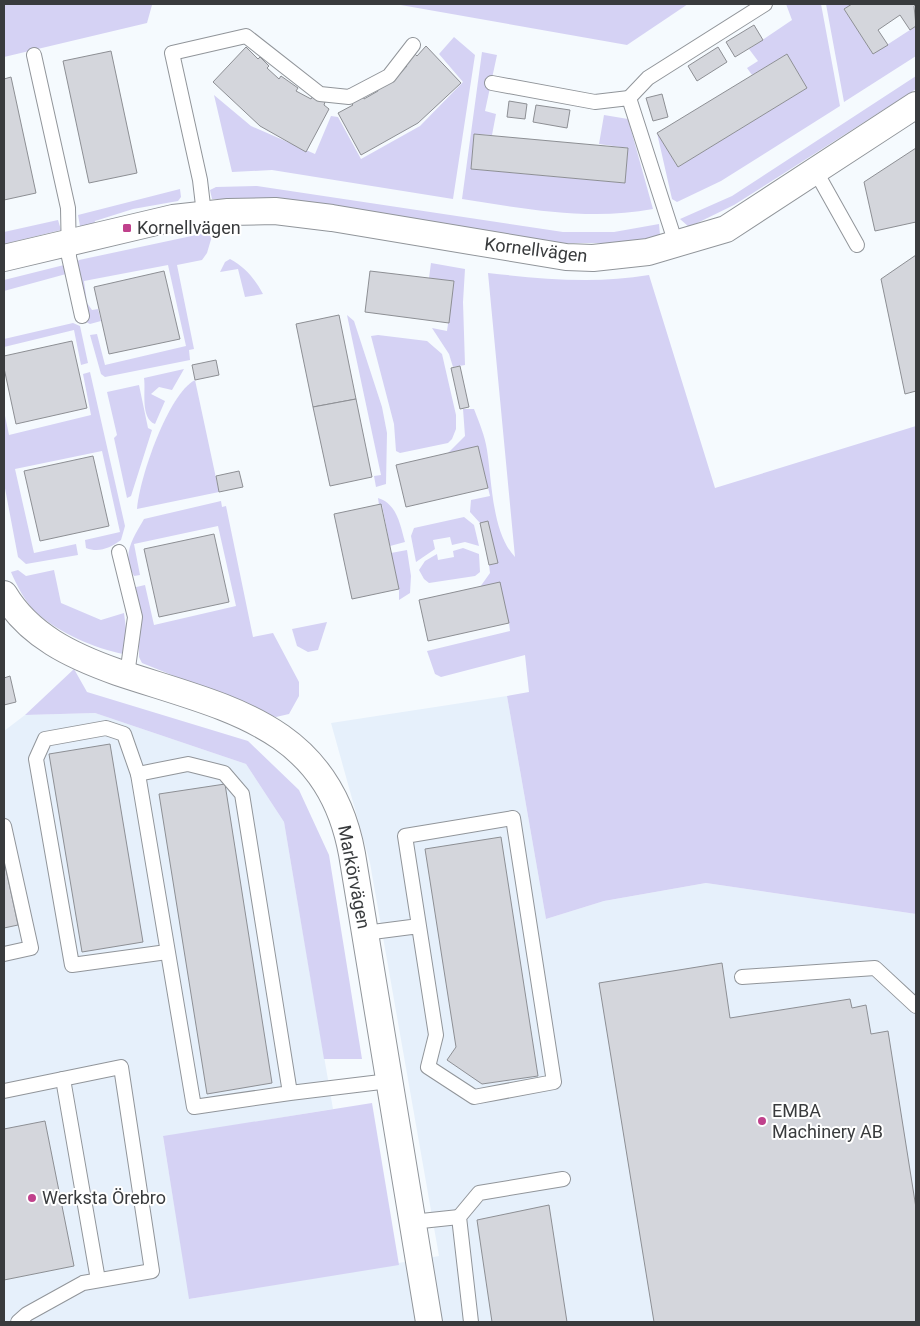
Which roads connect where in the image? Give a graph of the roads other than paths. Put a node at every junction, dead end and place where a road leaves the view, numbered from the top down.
1 (765, 4) edge
2 (413, 45) dead end
3 (34, 55) dead end
4 (492, 83) dead end
5 (629, 98) junction
6 (916, 105) edge
7 (815, 170) junction
8 (204, 214) junction
9 (69, 242) junction
10 (676, 244) junction
11 (857, 245) dead end
12 (4, 258) edge
13 (82, 316) dead end
14 (120, 552) dead end
15 (4, 594) edge
16 (128, 675) junction
17 (138, 774) junction
18 (4, 826) edge
19 (419, 926) junction
20 (365, 933) junction
21 (167, 952) junction
22 (4, 954) edge
23 (742, 976) dead end
24 (916, 1006) edge
25 (63, 1079) junction
26 (389, 1081) junction
27 (4, 1091) edge
28 (290, 1093) junction
29 (563, 1179) dead end
30 (459, 1217) junction
31 (412, 1222) junction
32 (98, 1280) junction
33 (18, 1322) edge
34 (429, 1322) edge
35 (471, 1322) edge

1 - 5 lane
2 - 8 lane
3 - 9 lane
4 - 5 lane
5 - 10 lane
6 - 7 street, Kornellvägen
7 - 10 street, Kornellvägen
7 - 11 lane
8 - 9 street, Kornellvägen
8 - 10 street, Kornellvägen
9 - 12 street, Kornellvägen
9 - 13 lane
14 - 16 lane
15 - 16 street, Markörvägen
16 - 20 street, Markörvägen
17 - 21 lane
17 - 21 lane
17 - 28 lane
18 - 22 lane
19 - 19 lane
19 - 20 lane
20 - 26 street, Markörvägen
21 - 28 lane
23 - 24 lane
25 - 27 lane
25 - 32 lane
25 - 32 lane
26 - 28 lane
26 - 31 street, Markörvägen
29 - 30 lane
30 - 31 lane
30 - 35 lane
31 - 34 street, Markörvägen
32 - 33 lane

